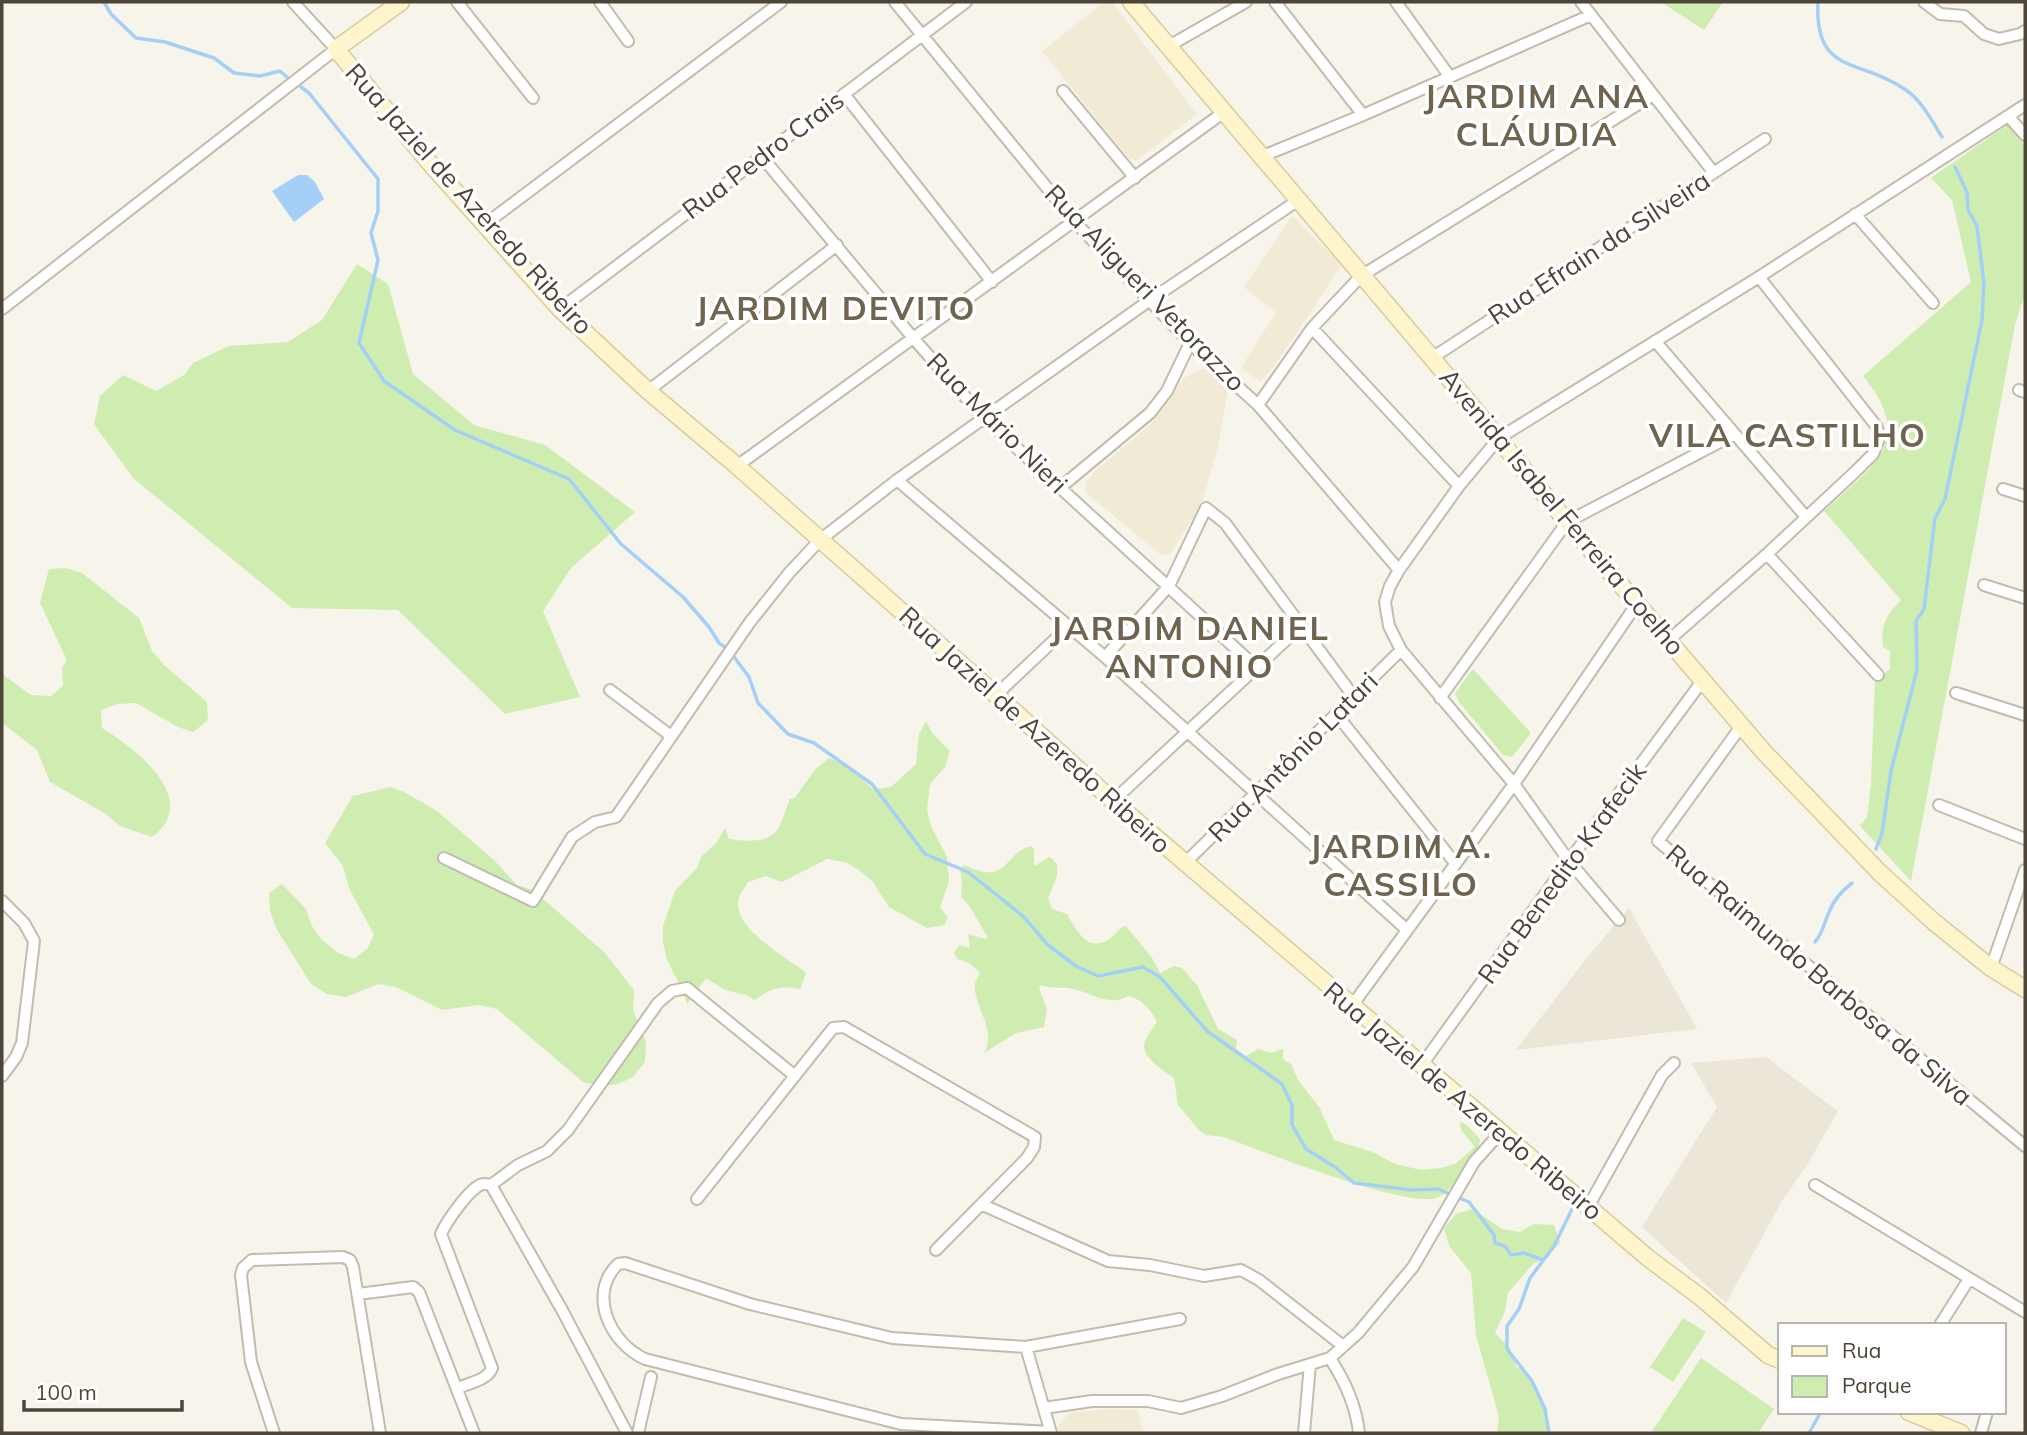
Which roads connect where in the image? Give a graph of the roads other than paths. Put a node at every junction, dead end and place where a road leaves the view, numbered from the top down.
1 (293, 2) edge
2 (401, 2) edge
3 (457, 2) edge
4 (600, 2) edge
5 (781, 2) edge
6 (895, 2) edge
7 (966, 2) edge
8 (1131, 2) edge
9 (1246, 2) edge
10 (1275, 2) edge
11 (1396, 2) edge
12 (1580, 2) edge
13 (1924, 2) edge
14 (1591, 15) junction
15 (2025, 31) edge
16 (922, 34) junction
17 (628, 41) dead end
18 (1167, 47) junction
19 (336, 50) junction
20 (1450, 77) junction
21 (1063, 91) dead end
22 (844, 94) junction
23 (1653, 95) junction
24 (533, 98) dead end
25 (2025, 105) edge
26 (1224, 112) junction
27 (1363, 116) junction
28 (2008, 116) junction
29 (2025, 135) edge
30 (1765, 139) dead end
31 (1263, 156) junction
32 (762, 157) junction
33 (1714, 173) junction
34 (1135, 178) junction
35 (1297, 201) junction
36 (1854, 214) junction
37 (1075, 222) junction
38 (484, 225) junction
39 (836, 245) junction
40 (1361, 276) junction
41 (1759, 277) junction
42 (992, 282) junction
43 (1150, 300) junction
44 (1933, 303) dead end
45 (2, 309) edge
46 (560, 309) junction
47 (1312, 328) junction
48 (914, 339) junction
49 (1656, 341) junction
50 (1190, 343) junction
51 (1432, 358) junction
52 (648, 391) junction
53 (1258, 405) junction
54 (984, 418) junction
55 (1735, 434) junction
56 (1499, 438) junction
57 (737, 466) junction
58 (897, 480) junction
59 (1459, 486) junction
60 (1061, 487) junction
61 (2003, 489) dead end
62 (2025, 496) edge
63 (1806, 517) junction
64 (1567, 522) junction
65 (820, 540) junction
66 (1767, 554) junction
67 (1399, 570) junction
68 (1984, 585) dead end
69 (1169, 586) junction
70 (2025, 598) edge
71 (1638, 602) junction
72 (1069, 626) junction
73 (1301, 626) junction
74 (1670, 639) junction
75 (1401, 650) junction
76 (1105, 657) junction
77 (1256, 667) junction
78 (1878, 674) dead end
79 (1703, 680) junction
80 (610, 690) dead end
81 (1956, 693) dead end
82 (996, 695) junction
83 (1354, 697) junction
84 (1440, 698) junction
85 (1337, 715) junction
86 (2025, 715) edge
87 (1742, 725) junction
88 (1188, 731) junction
89 (671, 736) junction
90 (1514, 784) junction
91 (1256, 793) junction
92 (1113, 801) junction
93 (1939, 805) dead end
94 (2025, 839) edge
95 (444, 858) dead end
96 (1569, 861) junction
97 (1185, 863) junction
98 (1455, 863) junction
99 (2025, 870) edge
100 (2, 901) edge
101 (1619, 920) dead end
102 (1407, 930) junction
103 (1991, 968) junction
104 (2025, 989) edge
105 (1351, 1007) junction
106 (1674, 1063) dead end
107 (1421, 1066) junction
108 (2, 1076) edge
109 (794, 1076) junction
110 (1500, 1133) junction
111 (2025, 1146) edge
112 (491, 1185) junction
113 (1815, 1185) dead end
114 (697, 1199) dead end
115 (983, 1205) junction
116 (1588, 1207) junction
117 (936, 1250) dead end
118 (1969, 1279) junction
119 (358, 1294) junction
120 (2025, 1312) edge
121 (1180, 1319) dead end
122 (1941, 1323) edge
123 (1343, 1346) junction
124 (1026, 1347) junction
125 (1330, 1358) junction
126 (645, 1359) junction
127 (1778, 1359) edge
128 (661, 1362) junction
129 (1310, 1364) junction
130 (651, 1377) junction
131 (458, 1388) junction
132 (1044, 1408) junction
133 (1914, 1414) edge
134 (1986, 1414) edge
135 (274, 1433) edge
136 (380, 1433) edge
137 (474, 1433) edge
138 (627, 1433) edge
139 (638, 1433) edge
140 (1051, 1433) edge
141 (1304, 1433) edge
142 (1359, 1433) edge
143 (1962, 1433) edge
144 (1980, 1433) edge

1 - 19 street
2 - 19 street
3 - 24 street
4 - 17 street
5 - 38 street
6 - 16 street, Rua Aligueri Vetorazzo
7 - 16 street, Rua Pedro Crais
8 - 18 street, Avenida Isabel Ferreira Coelho
9 - 18 street
10 - 27 street
11 - 20 street
12 - 14 street
13 - 15 street
14 - 20 street
14 - 23 street
16 - 22 street, Rua Pedro Crais
16 - 37 street, Rua Aligueri Vetorazzo
18 - 26 street, Avenida Isabel Ferreira Coelho
19 - 38 street, Rua Jaziel de Azeredo Ribeiro
19 - 45 street
20 - 27 street
21 - 34 street
22 - 32 street, Rua Pedro Crais
22 - 42 street
23 - 33 street
23 - 40 street
25 - 28 street
26 - 31 street, Avenida Isabel Ferreira Coelho
26 - 34 street
27 - 31 street
28 - 29 street
28 - 36 street
30 - 33 street, Rua Efrain da Silveira
31 - 35 street, Avenida Isabel Ferreira Coelho
32 - 39 street, Rua Mário Nieri
32 - 46 street, Rua Pedro Crais
33 - 51 street, Rua Efrain da Silveira
34 - 37 street
35 - 40 street, Avenida Isabel Ferreira Coelho
35 - 43 street
36 - 41 street
36 - 44 street
37 - 42 street
37 - 43 street, Rua Aligueri Vetorazzo
38 - 46 street, Rua Jaziel de Azeredo Ribeiro
39 - 48 street, Rua Mário Nieri
39 - 52 street
40 - 47 street
40 - 51 street, Avenida Isabel Ferreira Coelho
41 - 49 street
41 - 63 street
42 - 48 street
43 - 50 street, Rua Aligueri Vetorazzo
43 - 54 street
46 - 52 street, Rua Jaziel de Azeredo Ribeiro
47 - 53 street
47 - 59 street
48 - 54 street, Rua Mário Nieri
48 - 57 street
49 - 55 street
49 - 56 street
50 - 53 street, Rua Aligueri Vetorazzo
50 - 60 street
51 - 56 street, Avenida Isabel Ferreira Coelho
52 - 57 street, Rua Jaziel de Azeredo Ribeiro
53 - 67 street, Rua Aligueri Vetorazzo
54 - 58 street
54 - 60 street, Rua Mário Nieri
55 - 63 street
55 - 64 street
56 - 59 street
56 - 64 street, Avenida Isabel Ferreira Coelho
57 - 65 street, Rua Jaziel de Azeredo Ribeiro
58 - 65 street
58 - 72 street
59 - 67 street
60 - 69 street, Rua Mário Nieri
61 - 62 street
63 - 66 street
64 - 71 street, Avenida Isabel Ferreira Coelho
64 - 84 street
65 - 82 street, Rua Jaziel de Azeredo Ribeiro
65 - 89 street
66 - 74 street
66 - 78 street
67 - 75 street
68 - 70 street
69 - 73 street
69 - 76 street
69 - 77 street, Rua Mário Nieri
71 - 74 street, Avenida Isabel Ferreira Coelho
71 - 90 street
72 - 76 street
72 - 82 street
73 - 77 street
73 - 83 street
74 - 79 street, Avenida Isabel Ferreira Coelho
75 - 83 street, Rua Antônio Latari
75 - 84 street
76 - 88 street
77 - 88 street
79 - 87 street, Avenida Isabel Ferreira Coelho
79 - 96 street, Rua Benedito Krafecik
80 - 89 street
81 - 86 street
82 - 92 street, Rua Jaziel de Azeredo Ribeiro
83 - 85 street, Rua Antônio Latari
84 - 90 street
85 - 91 street, Rua Antônio Latari
85 - 98 street
87 - 103 street, Avenida Isabel Ferreira Coelho
87 - 111 street, Rua Raimundo Barbosa da Silva
88 - 91 street
88 - 92 street
89 - 95 street
90 - 96 street
90 - 98 street
91 - 97 street, Rua Antônio Latari
91 - 102 street
92 - 97 street, Rua Jaziel de Azeredo Ribeiro
93 - 94 street
96 - 101 street
96 - 107 street, Rua Benedito Krafecik
97 - 105 street, Rua Jaziel de Azeredo Ribeiro
98 - 102 street
99 - 103 street
100 - 108 street
102 - 105 street
103 - 104 street, Avenida Isabel Ferreira Coelho
105 - 107 street, Rua Jaziel de Azeredo Ribeiro
106 - 116 street
107 - 110 street, Rua Jaziel de Azeredo Ribeiro
109 - 112 street
109 - 114 street
109 - 115 street
110 - 116 street, Rua Jaziel de Azeredo Ribeiro
110 - 123 street
112 - 131 street
112 - 138 street
113 - 118 street
115 - 117 street
115 - 123 street
116 - 127 street, Rua Jaziel de Azeredo Ribeiro
118 - 120 street
118 - 122 street
119 - 131 street
119 - 135 street
119 - 136 street
121 - 124 street
123 - 125 street
124 - 126 street
124 - 132 street
125 - 129 street
125 - 142 street
126 - 128 street
126 - 130 street
128 - 130 street
128 - 140 street
129 - 132 street
129 - 141 street
130 - 139 street
131 - 137 street
132 - 140 street
133 - 143 street
134 - 144 street

